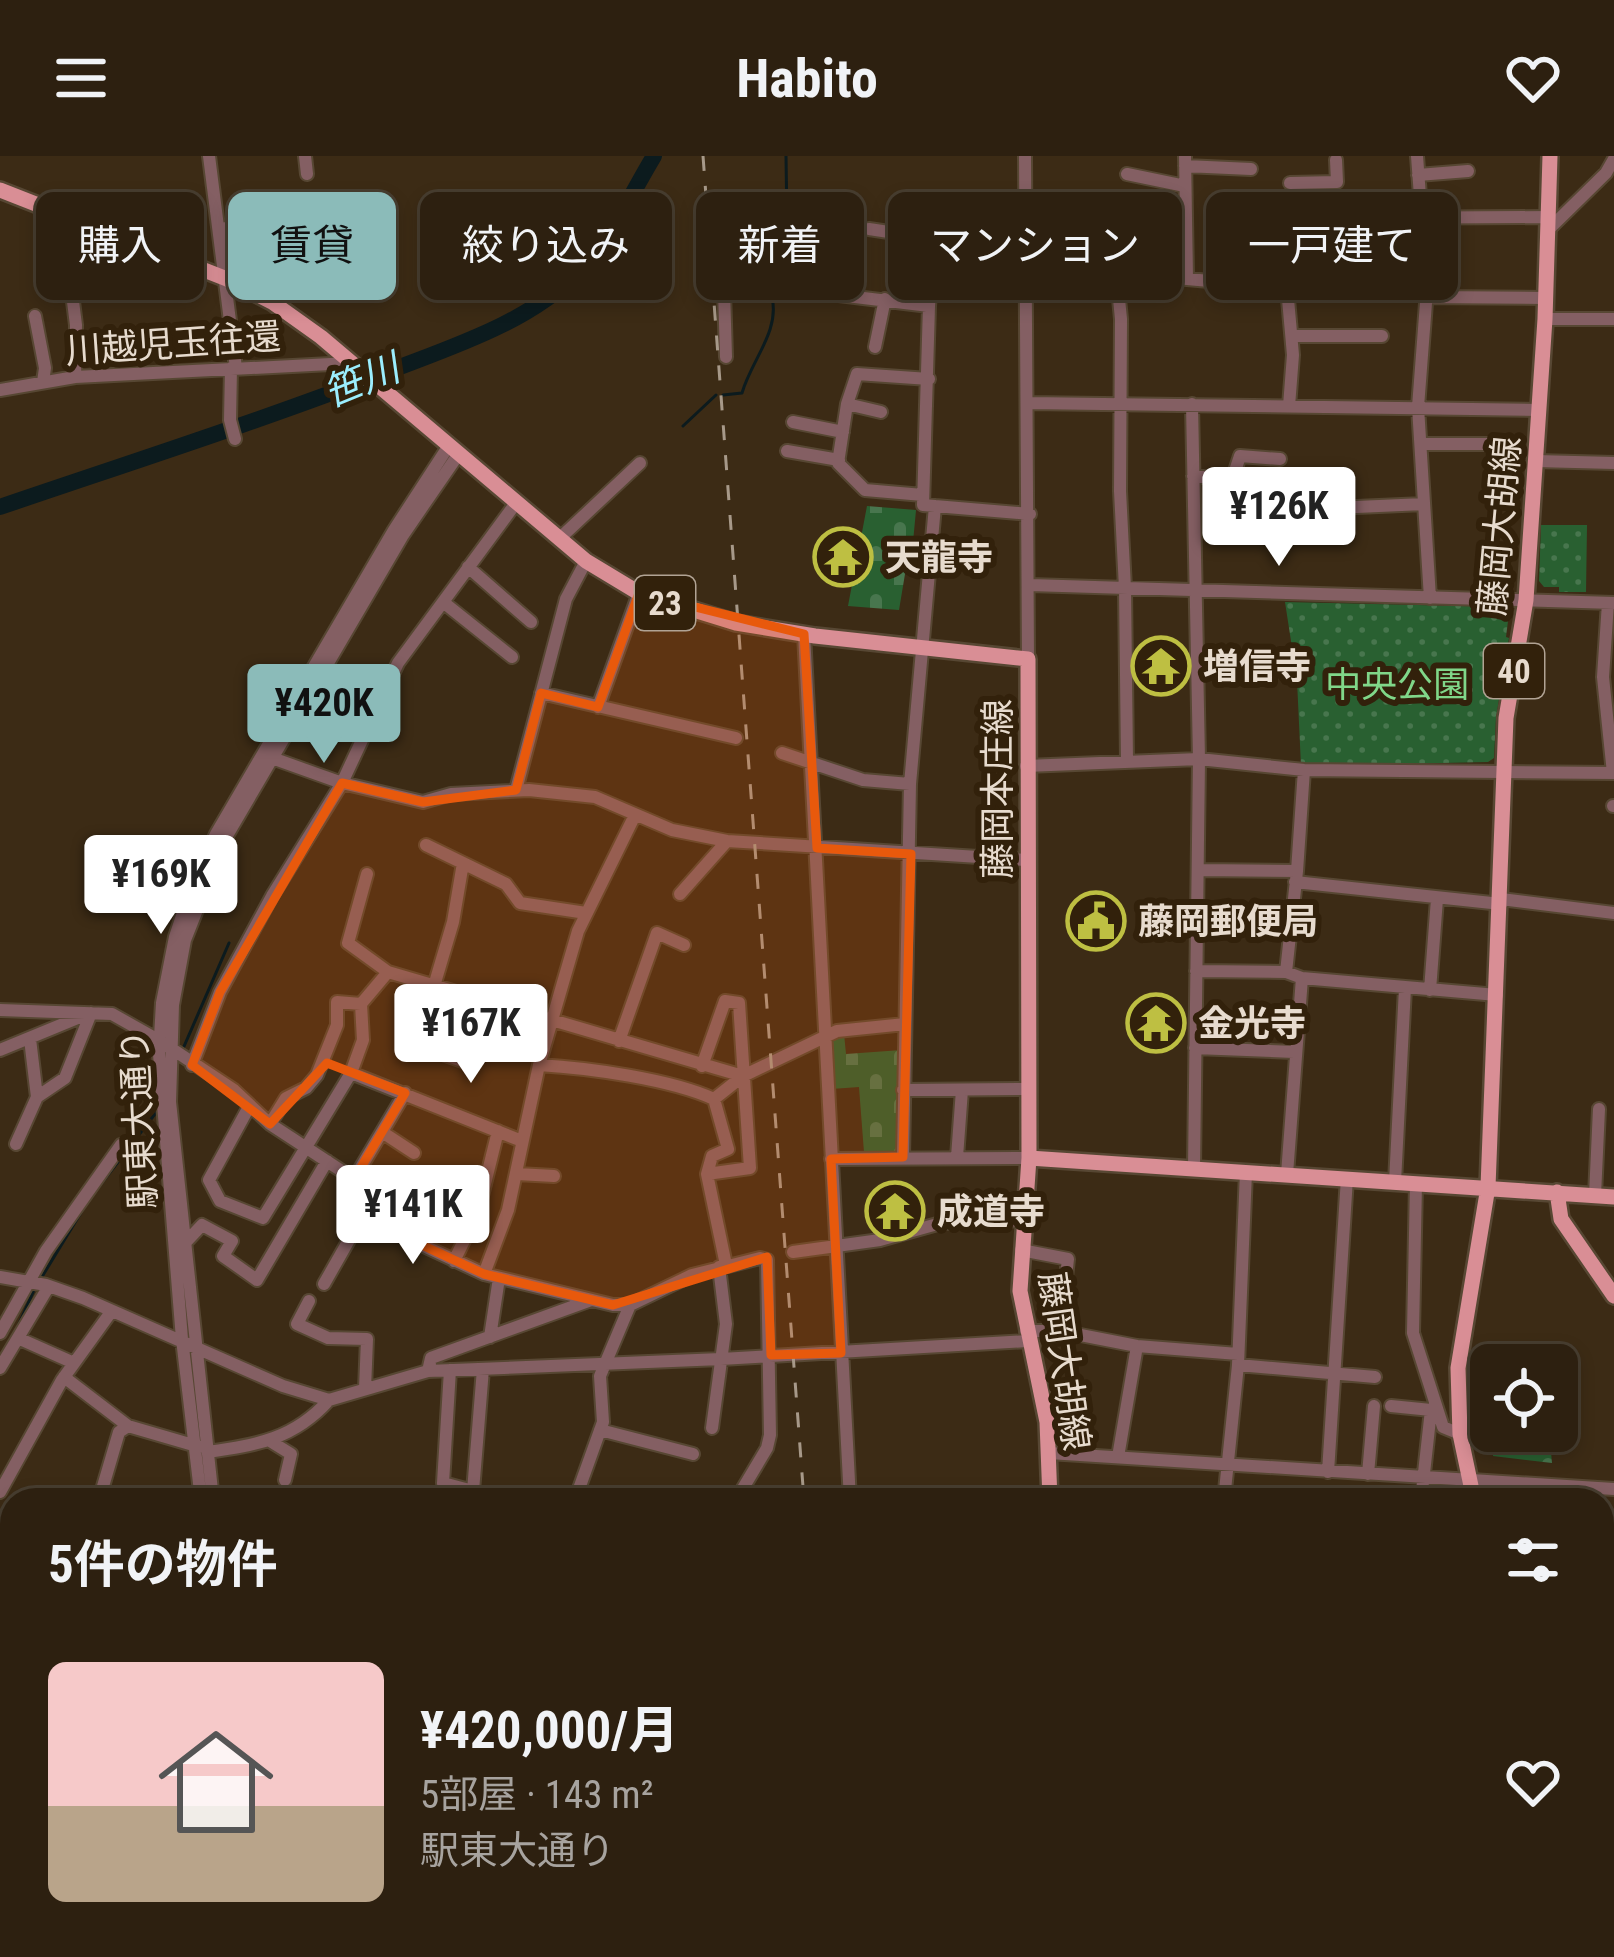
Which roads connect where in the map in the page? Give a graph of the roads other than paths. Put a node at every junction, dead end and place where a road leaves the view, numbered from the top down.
1 (209, 156) edge
2 (305, 156) edge
3 (1025, 156) edge
4 (1417, 156) edge
5 (1550, 156) edge
6 (1336, 160) dead end
7 (1614, 160) edge
8 (1185, 161) edge
9 (1251, 169) dead end
10 (1468, 171) dead end
11 (1127, 174) dead end
12 (307, 175) dead end
13 (1418, 175) junction
14 (1290, 183) dead end
15 (1185, 185) junction
16 (0, 190) edge
17 (1025, 192) edge
18 (1419, 192) edge
19 (36, 204) edge
20 (1458, 219) edge
21 (1549, 224) junction
22 (220, 228) junction
23 (228, 228) edge
24 (869, 230) dead end
25 (1182, 231) edge
26 (1186, 231) junction
27 (204, 271) edge
28 (1182, 278) edge
29 (1187, 278) junction
30 (227, 280) junction
31 (864, 297) edge
32 (1458, 297) edge
33 (1546, 298) junction
34 (885, 299) junction
35 (73, 300) edge
36 (724, 300) edge
37 (1026, 300) edge
38 (1118, 300) edge
39 (1427, 300) edge
40 (929, 306) junction
41 (35, 316) dead end
42 (1545, 319) junction
43 (1614, 319) edge
44 (1292, 336) junction
45 (1382, 336) dead end
46 (875, 347) dead end
47 (726, 357) dead end
48 (234, 368) junction
49 (361, 372) junction
50 (75, 377) junction
51 (929, 379) junction
52 (43, 382) junction
53 (0, 390) edge
54 (1028, 403) junction
55 (847, 404) junction
56 (1122, 404) junction
57 (1192, 404) junction
58 (1289, 406) junction
59 (1418, 407) junction
60 (1540, 410) junction
61 (881, 412) dead end
62 (793, 422) dead end
63 (843, 432) junction
64 (235, 439) dead end
65 (1421, 444) junction
66 (1486, 444) dead end
67 (453, 451) junction
68 (787, 451) dead end
69 (1280, 459) dead end
70 (839, 460) junction
71 (1536, 461) junction
72 (640, 463) dead end
73 (1614, 463) edge
74 (1192, 476) junction
75 (923, 495) junction
76 (517, 503) junction
77 (1424, 504) junction
78 (935, 506) junction
79 (1334, 508) dead end
80 (1030, 514) junction
81 (559, 538) junction
82 (586, 561) junction
83 (468, 567) junction
84 (1030, 585) junction
85 (1125, 588) junction
86 (1194, 591) junction
87 (639, 593) junction
88 (1430, 598) junction
89 (1526, 600) junction
90 (443, 602) junction
91 (1611, 603) edge
92 (531, 622) dead end
93 (804, 634) junction
94 (920, 648) junction
95 (512, 658) dead end
96 (1028, 659) junction
97 (541, 693) junction
98 (598, 707) junction
99 (736, 738) dead end
100 (782, 754) dead end
101 (272, 758) junction
102 (1199, 760) junction
103 (1127, 762) junction
104 (812, 763) junction
105 (1026, 766) junction
106 (1504, 769) junction
107 (1304, 770) junction
108 (1614, 773) edge
109 (342, 783) junction
110 (910, 784) junction
111 (516, 790) junction
112 (635, 815) junction
113 (727, 841) junction
114 (426, 845) dead end
115 (817, 848) junction
116 (910, 854) junction
117 (1026, 860) junction
118 (463, 863) junction
119 (1198, 869) junction
120 (367, 874) dead end
121 (1296, 876) junction
122 (680, 894) dead end
123 (1437, 898) junction
124 (1501, 902) junction
125 (586, 913) junction
126 (1614, 913) edge
127 (684, 945) dead end
128 (1196, 971) junction
129 (388, 972) junction
130 (1286, 972) junction
131 (1302, 978) junction
132 (434, 986) junction
133 (1405, 988) junction
134 (1430, 990) junction
135 (1497, 995) junction
136 (361, 1004) junction
137 (496, 1005) junction
138 (0, 1010) edge
139 (91, 1012) junction
140 (550, 1022) junction
141 (905, 1024) junction
142 (824, 1038) junction
143 (30, 1039) junction
144 (619, 1042) junction
145 (165, 1044) junction
146 (436, 1045) dead end
147 (1195, 1048) junction
148 (0, 1050) edge
149 (1294, 1052) junction
150 (192, 1065) junction
151 (539, 1065) junction
152 (702, 1066) junction
153 (351, 1072) junction
154 (743, 1076) junction
155 (1029, 1089) junction
156 (903, 1090) junction
157 (962, 1090) junction
158 (405, 1093) junction
159 (37, 1097) junction
160 (715, 1099) junction
161 (250, 1105) junction
162 (1599, 1109) dead end
163 (270, 1124) junction
164 (498, 1131) junction
165 (382, 1132) junction
166 (522, 1141) junction
167 (16, 1144) dead end
168 (121, 1145) dead end
169 (307, 1148) junction
170 (414, 1153) dead end
171 (903, 1156) junction
172 (957, 1157) junction
173 (1029, 1158) junction
174 (831, 1159) junction
175 (327, 1161) junction
176 (1194, 1168) junction
177 (1246, 1172) junction
178 (517, 1174) junction
179 (707, 1174) junction
180 (1287, 1174) junction
181 (554, 1176) dead end
182 (1347, 1178) junction
183 (354, 1179) junction
184 (1395, 1181) junction
185 (1417, 1183) junction
186 (1488, 1187) junction
187 (1557, 1192) junction
188 (1595, 1195) junction
189 (374, 1196) junction
190 (1614, 1197) edge
191 (1024, 1220) junction
192 (186, 1242) junction
193 (835, 1246) junction
194 (1021, 1250) junction
195 (793, 1252) dead end
196 (454, 1261) junction
197 (723, 1266) junction
198 (484, 1274) junction
199 (0, 1277) edge
200 (499, 1278) junction
201 (42, 1284) junction
202 (324, 1284) dead end
203 (1614, 1296) edge
204 (591, 1300) junction
205 (309, 1301) dead end
206 (630, 1305) junction
207 (111, 1312) junction
208 (1060, 1331) junction
209 (0, 1333) edge
210 (1027, 1335) junction
211 (490, 1337) junction
212 (20, 1339) junction
213 (182, 1339) junction
214 (198, 1346) junction
215 (1137, 1346) junction
216 (841, 1353) junction
217 (771, 1355) junction
218 (721, 1359) junction
219 (1238, 1359) junction
220 (606, 1363) junction
221 (74, 1364) junction
222 (0, 1368) edge
223 (483, 1369) junction
224 (450, 1370) junction
225 (428, 1371) junction
226 (1333, 1373) junction
227 (1375, 1377) dead end
228 (64, 1378) junction
229 (365, 1389) junction
230 (328, 1400) junction
231 (1374, 1406) dead end
232 (1391, 1406) dead end
233 (1434, 1409) junction
234 (128, 1426) junction
235 (712, 1428) dead end
236 (600, 1430) junction
237 (1460, 1434) junction
238 (270, 1441) junction
239 (203, 1448) junction
240 (1049, 1453) junction
241 (693, 1454) dead end
242 (1118, 1457) junction
243 (1227, 1465) junction
244 (1328, 1472) junction
245 (1368, 1474) junction
246 (1423, 1478) junction
247 (285, 1480) dead end
248 (1468, 1480) junction
249 (1611, 1485) edge
250 (2, 1488) edge
251 (103, 1488) edge
252 (201, 1488) edge
253 (211, 1488) edge
254 (462, 1488) edge
255 (473, 1488) edge
256 (579, 1488) edge
257 (743, 1488) edge
258 (849, 1488) edge
259 (1048, 1488) edge
260 (1225, 1488) edge
261 (1422, 1488) edge
262 (1470, 1488) edge

1 - 22 street
2 - 12 street
3 - 17 street
4 - 13 street
5 - 21 main road, 藤岡大胡線 / 40
6 - 14 street
7 - 21 street
8 - 9 street
8 - 15 street
10 - 13 street
11 - 15 street
13 - 18 street
15 - 26 street
16 - 19 main road, 藤岡本庄線 / 23
20 - 21 street
21 - 33 main road, 藤岡大胡線 / 40
22 - 23 street
22 - 30 street
24 - 40 street
25 - 26 street
26 - 29 street
27 - 30 main road, 藤岡本庄線 / 23
28 - 29 street
29 - 44 street
30 - 48 street
30 - 49 main road, 藤岡本庄線 / 23
31 - 34 street
32 - 33 street
33 - 42 main road, 藤岡大胡線 / 40
34 - 40 street
34 - 46 street
35 - 50 street
36 - 47 street
37 - 54 street
38 - 56 street
39 - 59 street
40 - 51 street
41 - 52 street
42 - 43 street
42 - 60 main road, 藤岡大胡線 / 40
44 - 45 street
44 - 58 street
48 - 49 street, 川越児玉往還
48 - 50 street, 川越児玉往還
48 - 64 street
49 - 67 main road, 藤岡本庄線 / 23
50 - 52 street, 川越児玉往還
51 - 55 street
51 - 75 street
52 - 53 street, 川越児玉往還
54 - 56 street
54 - 80 street
55 - 61 street
55 - 63 street
56 - 57 street
56 - 85 street
57 - 58 street
57 - 74 street
58 - 59 street
59 - 60 street
59 - 65 street
60 - 71 main road, 藤岡大胡線 / 40
62 - 63 street
63 - 70 street
65 - 66 street
65 - 77 street
67 - 76 main road, 藤岡本庄線 / 23
67 - 101 street, 駅東大通り
67 - 145 street, 駅東大通り
68 - 70 street
69 - 74 street
70 - 75 street
71 - 73 street
71 - 89 main road, 藤岡大胡線 / 40
72 - 81 street
74 - 86 street
75 - 78 street
76 - 81 main road, 藤岡本庄線 / 23
76 - 83 street
77 - 79 street
77 - 88 street
78 - 80 street
78 - 94 street
80 - 84 street
81 - 82 main road, 藤岡本庄線 / 23
82 - 87 main road, 藤岡本庄線 / 23
82 - 97 street
83 - 90 street
83 - 92 street
84 - 85 street
84 - 96 street
85 - 86 street
85 - 103 street
86 - 88 street
86 - 102 street
87 - 93 main road, 藤岡本庄線 / 23
87 - 98 street
88 - 89 street
89 - 91 street
89 - 106 main road, 藤岡大胡線 / 40
90 - 95 street
90 - 109 street
91 - 108 street
93 - 94 main road, 藤岡本庄線 / 23
93 - 104 street
94 - 96 main road, 藤岡本庄線 / 23
94 - 110 street
96 - 105 main road, 藤岡本庄線
97 - 98 street
97 - 111 street
98 - 99 street
100 - 104 street
101 - 109 street
101 - 145 street, 駅東大通り
102 - 103 street
102 - 107 street
102 - 119 street
103 - 105 street
104 - 110 street
104 - 115 street
105 - 117 main road, 藤岡本庄線
106 - 107 street
106 - 108 street
106 - 124 main road, 藤岡大胡線 / 40
107 - 121 street
109 - 111 street
109 - 150 street
110 - 116 street
111 - 112 street
112 - 113 street
112 - 125 street
113 - 115 street
113 - 122 street
114 - 118 street
115 - 116 street
115 - 142 street
116 - 117 street
116 - 141 street
117 - 155 main road, 藤岡本庄線
118 - 125 street
118 - 132 street
119 - 121 street
119 - 128 street
120 - 129 street
121 - 123 street
121 - 130 street
123 - 124 street
123 - 134 street
124 - 126 street
124 - 135 main road, 藤岡大胡線 / 40
125 - 140 street
127 - 144 street
128 - 130 street
128 - 147 street
129 - 132 street
129 - 136 street
130 - 131 street
131 - 133 street
131 - 149 street
132 - 137 street
133 - 134 street
133 - 184 street
134 - 135 street
135 - 186 main road, 藤岡大胡線 / 40
136 - 153 street
136 - 163 street
137 - 140 street
137 - 146 street
138 - 139 street
139 - 143 street
139 - 145 street
139 - 159 street
140 - 144 street
140 - 151 street
141 - 142 street
141 - 156 street
142 - 154 street
142 - 174 street
143 - 148 street
143 - 159 street
144 - 152 street
145 - 150 street
145 - 192 street, 駅東大通り
145 - 213 street, 駅東大通り
147 - 149 street
147 - 176 street
149 - 180 street
150 - 161 street
151 - 160 street
151 - 166 street
152 - 154 street
152 - 154 street
153 - 158 street
153 - 169 street
154 - 160 street
154 - 179 street
155 - 157 street
155 - 173 main road, 藤岡本庄線
156 - 157 street
156 - 171 street
157 - 172 street
158 - 164 street
158 - 165 street
159 - 167 street
160 - 179 street
161 - 163 street
161 - 169 street
162 - 188 street
163 - 169 street
164 - 166 street
164 - 196 street
165 - 170 street
165 - 183 street
166 - 178 street
168 - 201 street
169 - 175 street
171 - 172 street
171 - 174 street
172 - 173 street
173 - 176 main road
173 - 191 main road, 藤岡大胡線
174 - 193 street
175 - 183 street
175 - 192 street
176 - 177 main road
177 - 180 main road
177 - 219 street
178 - 181 street
178 - 198 street
179 - 197 street
180 - 182 main road
182 - 184 main road
182 - 226 street
183 - 189 street
184 - 185 main road
185 - 186 main road
185 - 233 street
186 - 187 main road
186 - 237 main road
187 - 188 main road
187 - 203 main road
188 - 190 main road
189 - 196 street
189 - 202 street
191 - 193 street
191 - 194 main road, 藤岡大胡線
192 - 214 street, 駅東大通り
193 - 195 street
193 - 216 street
194 - 208 street
194 - 210 main road, 藤岡大胡線
196 - 198 street
197 - 206 street
197 - 217 street
197 - 218 street
198 - 200 street
199 - 201 street
200 - 204 street
200 - 211 street
201 - 207 street
201 - 209 street
201 - 212 street
204 - 206 street
204 - 211 street
205 - 229 street
206 - 220 street
207 - 213 street
207 - 221 street
208 - 210 street
208 - 215 street
210 - 216 street
210 - 240 main road, 藤岡大胡線
211 - 225 street
212 - 221 street
212 - 222 street
213 - 214 street
213 - 239 street, 駅東大通り
214 - 230 street
214 - 239 street, 駅東大通り
215 - 219 street
215 - 242 street
216 - 217 street
216 - 258 street
217 - 218 street
217 - 257 street
218 - 220 street
218 - 235 street
219 - 226 street
219 - 243 street
220 - 223 street
220 - 236 street
221 - 228 street
223 - 224 street
223 - 255 street
224 - 225 street
224 - 254 street
225 - 229 street
226 - 227 street
226 - 244 street
228 - 234 street
228 - 250 street
229 - 230 street
230 - 238 street
231 - 245 street
232 - 233 street
233 - 237 street
233 - 246 street
234 - 239 street
234 - 251 street
236 - 241 street
236 - 256 street
237 - 248 main road
238 - 239 street
238 - 247 street
239 - 252 street, 駅東大通り
239 - 253 street, 駅東大通り
240 - 242 street
240 - 259 main road, 藤岡大胡線
242 - 243 street
243 - 244 street
243 - 260 street
244 - 245 street
245 - 246 street
246 - 248 street
246 - 261 street
248 - 249 street
248 - 262 main road

